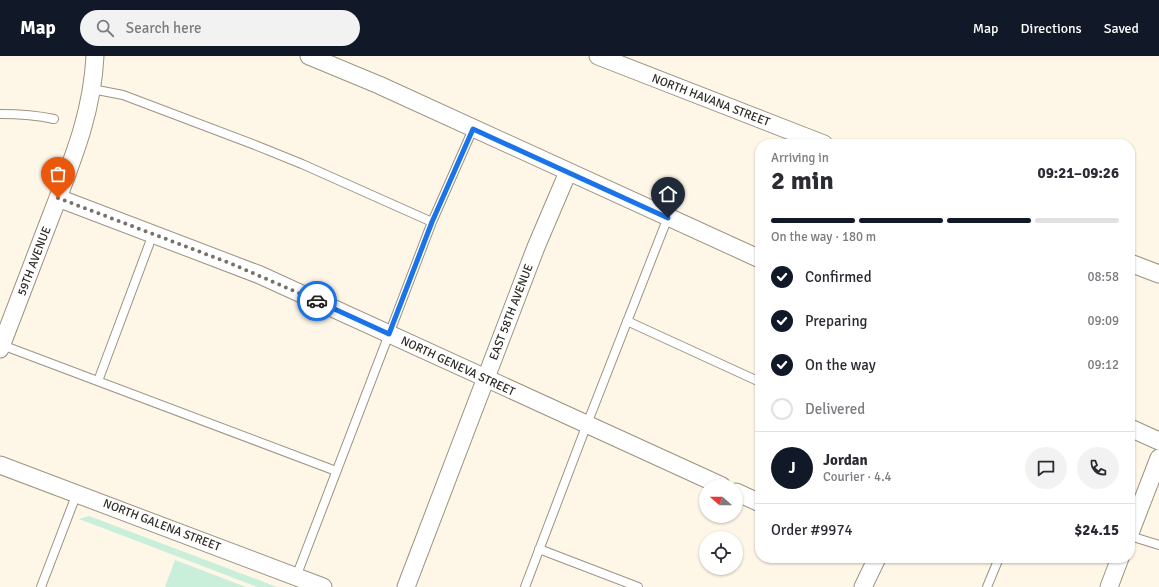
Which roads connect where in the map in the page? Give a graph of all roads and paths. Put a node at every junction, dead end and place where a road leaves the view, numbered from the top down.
1 (95, 56) edge
2 (309, 56) edge
3 (598, 56) edge
4 (92, 89) junction
5 (0, 114) edge
6 (54, 119) dead end
7 (473, 129) junction
8 (811, 139) edge
9 (568, 172) junction
10 (58, 198) junction
11 (668, 218) junction
12 (432, 222) junction
13 (153, 234) junction
14 (755, 257) edge
15 (1135, 265) edge
16 (1159, 274) edge
17 (627, 321) junction
18 (389, 334) junction
19 (1, 347) edge
20 (486, 378) junction
21 (755, 380) edge
22 (98, 381) junction
23 (586, 424) junction
24 (1135, 430) edge
25 (1159, 441) edge
26 (1159, 458) edge
27 (0, 465) edge
28 (336, 471) junction
29 (707, 479) edge
30 (77, 493) junction
31 (743, 495) edge
32 (755, 501) edge
33 (1135, 522) edge
34 (1135, 537) edge
35 (1159, 545) edge
36 (539, 549) junction
37 (875, 563) edge
38 (997, 563) edge
39 (1118, 563) edge
40 (296, 577) junction
41 (41, 587) edge
42 (323, 587) edge
43 (406, 587) edge
44 (525, 587) edge
45 (638, 587) edge
46 (863, 587) edge
47 (987, 587) edge
48 (1109, 587) edge

1 - 4 street, 59TH AVENUE
2 - 7 street
3 - 8 street, NORTH HAVANA STREET
4 - 10 street, 59TH AVENUE
4 - 12 lane
5 - 6 lane
7 - 9 street
7 - 12 lane
9 - 11 street
9 - 20 street, EAST 58TH AVENUE
10 - 13 street, NORTH GENEVA STREET
10 - 19 street, 59TH AVENUE
11 - 14 street
11 - 17 lane
12 - 18 lane
13 - 18 street, NORTH GENEVA STREET
13 - 22 lane
15 - 16 street
17 - 21 lane
17 - 23 lane
18 - 20 street, NORTH GENEVA STREET
18 - 28 lane
19 - 22 lane
20 - 23 street, NORTH GENEVA STREET
20 - 43 street, EAST 58TH AVENUE
22 - 28 lane
23 - 29 street, NORTH GENEVA STREET
23 - 36 lane
24 - 25 street
26 - 33 street
27 - 30 street, NORTH GALENA STREET
28 - 40 lane
30 - 40 street, NORTH GALENA STREET
30 - 41 lane
31 - 32 street
34 - 35 lane
36 - 44 lane
36 - 45 lane
37 - 46 street
38 - 47 lane
39 - 48 street
40 - 42 street, NORTH GALENA STREET

